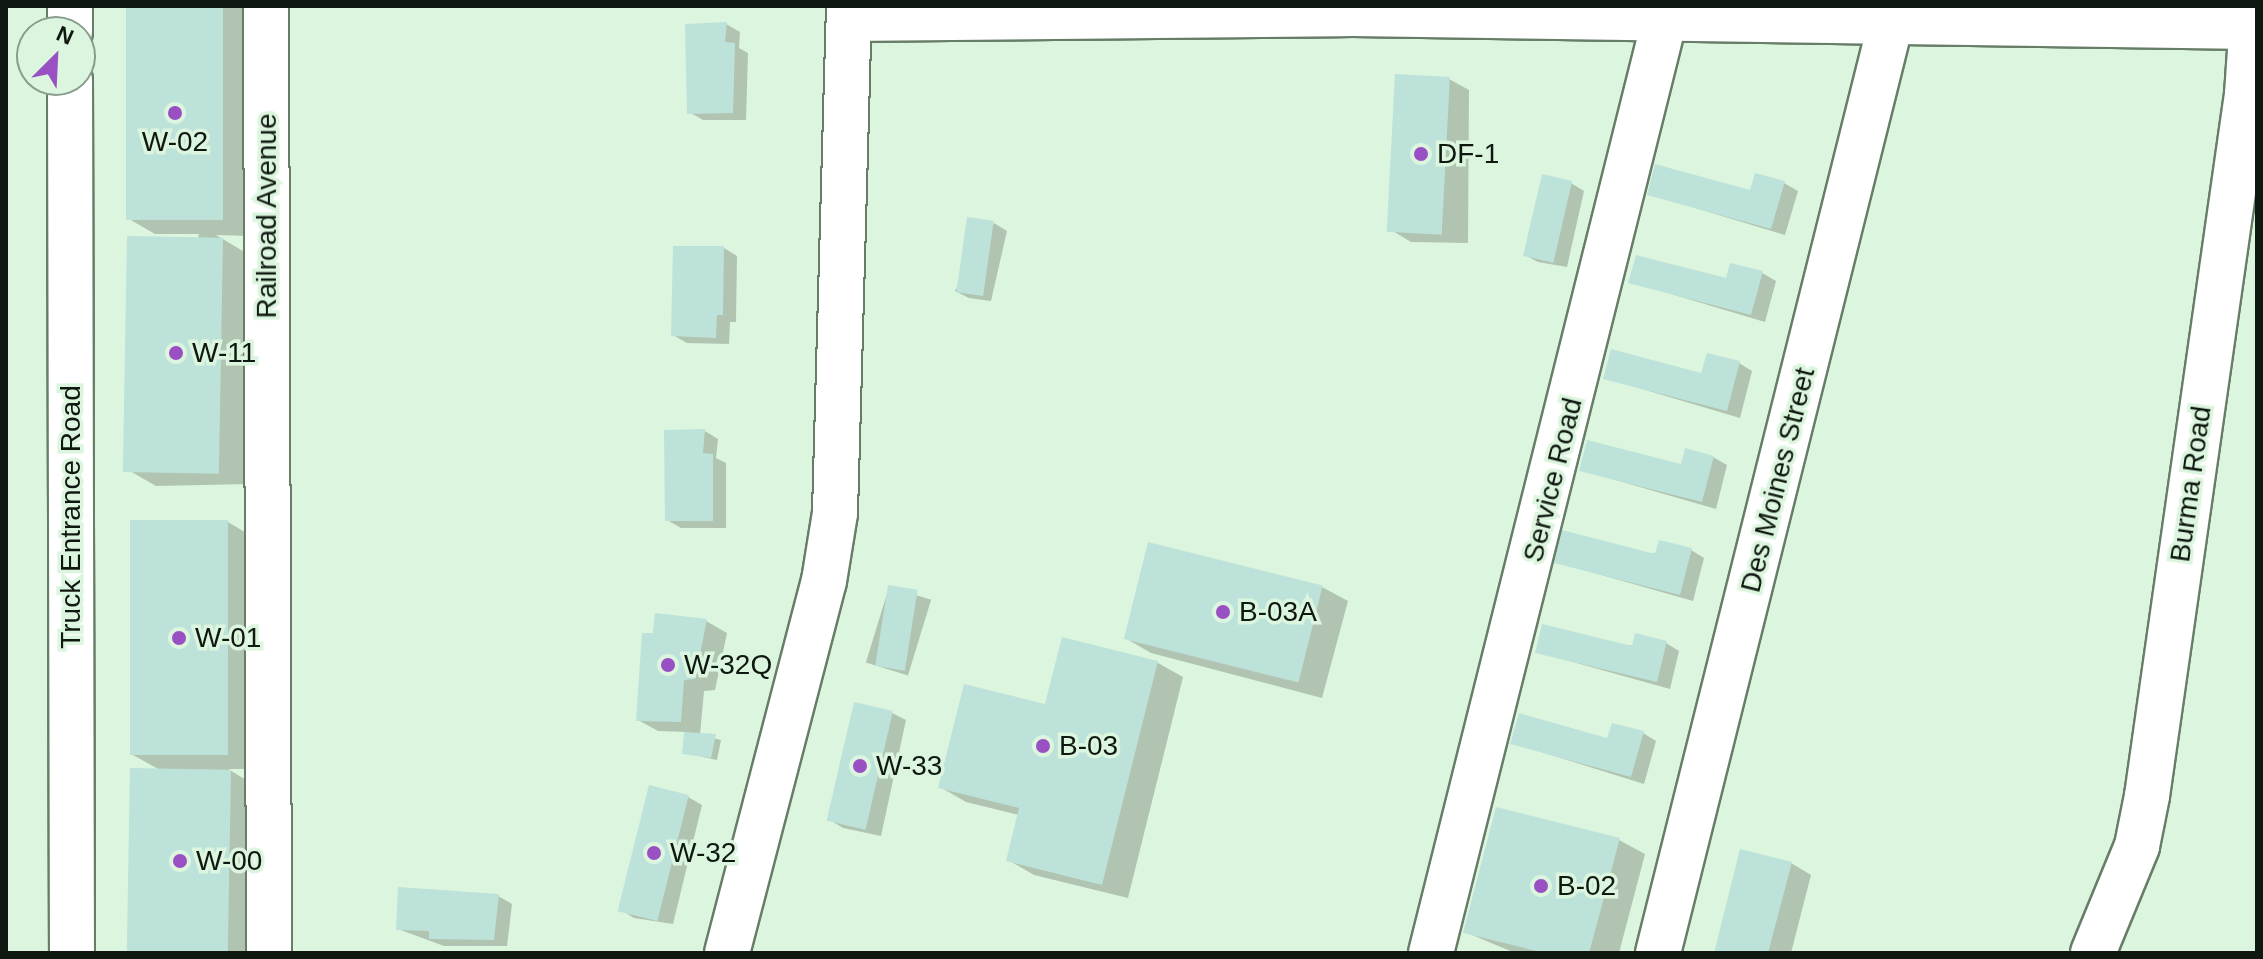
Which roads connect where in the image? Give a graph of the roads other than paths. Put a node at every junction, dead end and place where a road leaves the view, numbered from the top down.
1 (266, 6) edge
2 (1668, 11) edge
3 (849, 12) edge
4 (1895, 12) edge
5 (2253, 16) edge
6 (70, 96) edge
7 (72, 953) edge
8 (269, 953) edge
9 (727, 953) edge
10 (1431, 953) edge
11 (1658, 953) edge
12 (2093, 953) edge

1 - 8 street, Railroad Avenue
2 - 3 street
2 - 4 street
2 - 10 street, Service Road
3 - 9 street
4 - 5 street
4 - 11 street, Des Moines Street
5 - 12 street, Burma Road
6 - 7 street, Truck Entrance Road

